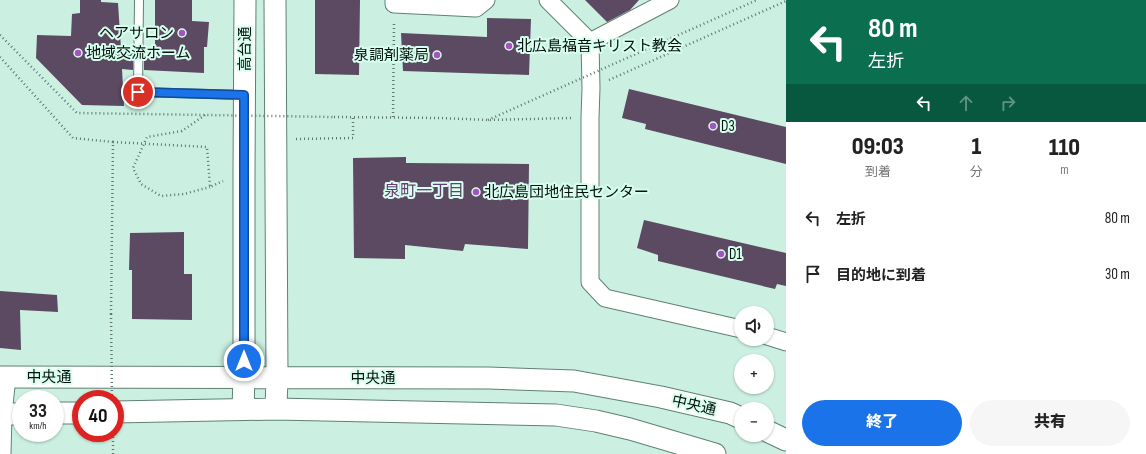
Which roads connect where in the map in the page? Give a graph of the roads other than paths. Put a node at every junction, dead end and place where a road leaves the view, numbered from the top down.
1 (139, 0) edge
2 (245, 0) edge
3 (275, 0) edge
4 (486, 0) edge
5 (548, 0) edge
6 (670, 0) edge
7 (394, 2) edge
8 (590, 42) junction
9 (244, 95) junction
10 (734, 328) edge
11 (774, 338) edge
12 (786, 342) edge
13 (4, 377) edge
14 (244, 377) junction
15 (277, 377) junction
16 (276, 408) junction
17 (243, 410) junction
18 (124, 412) edge
19 (8, 414) edge
20 (734, 415) edge
21 (774, 434) edge
22 (786, 440) edge
23 (2, 454) edge
24 (715, 454) edge

1 - 9 lane
2 - 9 street, 高台通
3 - 15 street, 高台通
4 - 7 street
5 - 8 street
6 - 8 street
8 - 10 street
9 - 14 street, 高台通
11 - 12 street
13 - 14 street, 中央通
13 - 19 street
14 - 15 street, 中央通
14 - 17 street, 高台通
15 - 16 street, 高台通
15 - 20 street, 中央通
16 - 17 street
16 - 24 street
17 - 18 street
19 - 23 street
21 - 22 street

